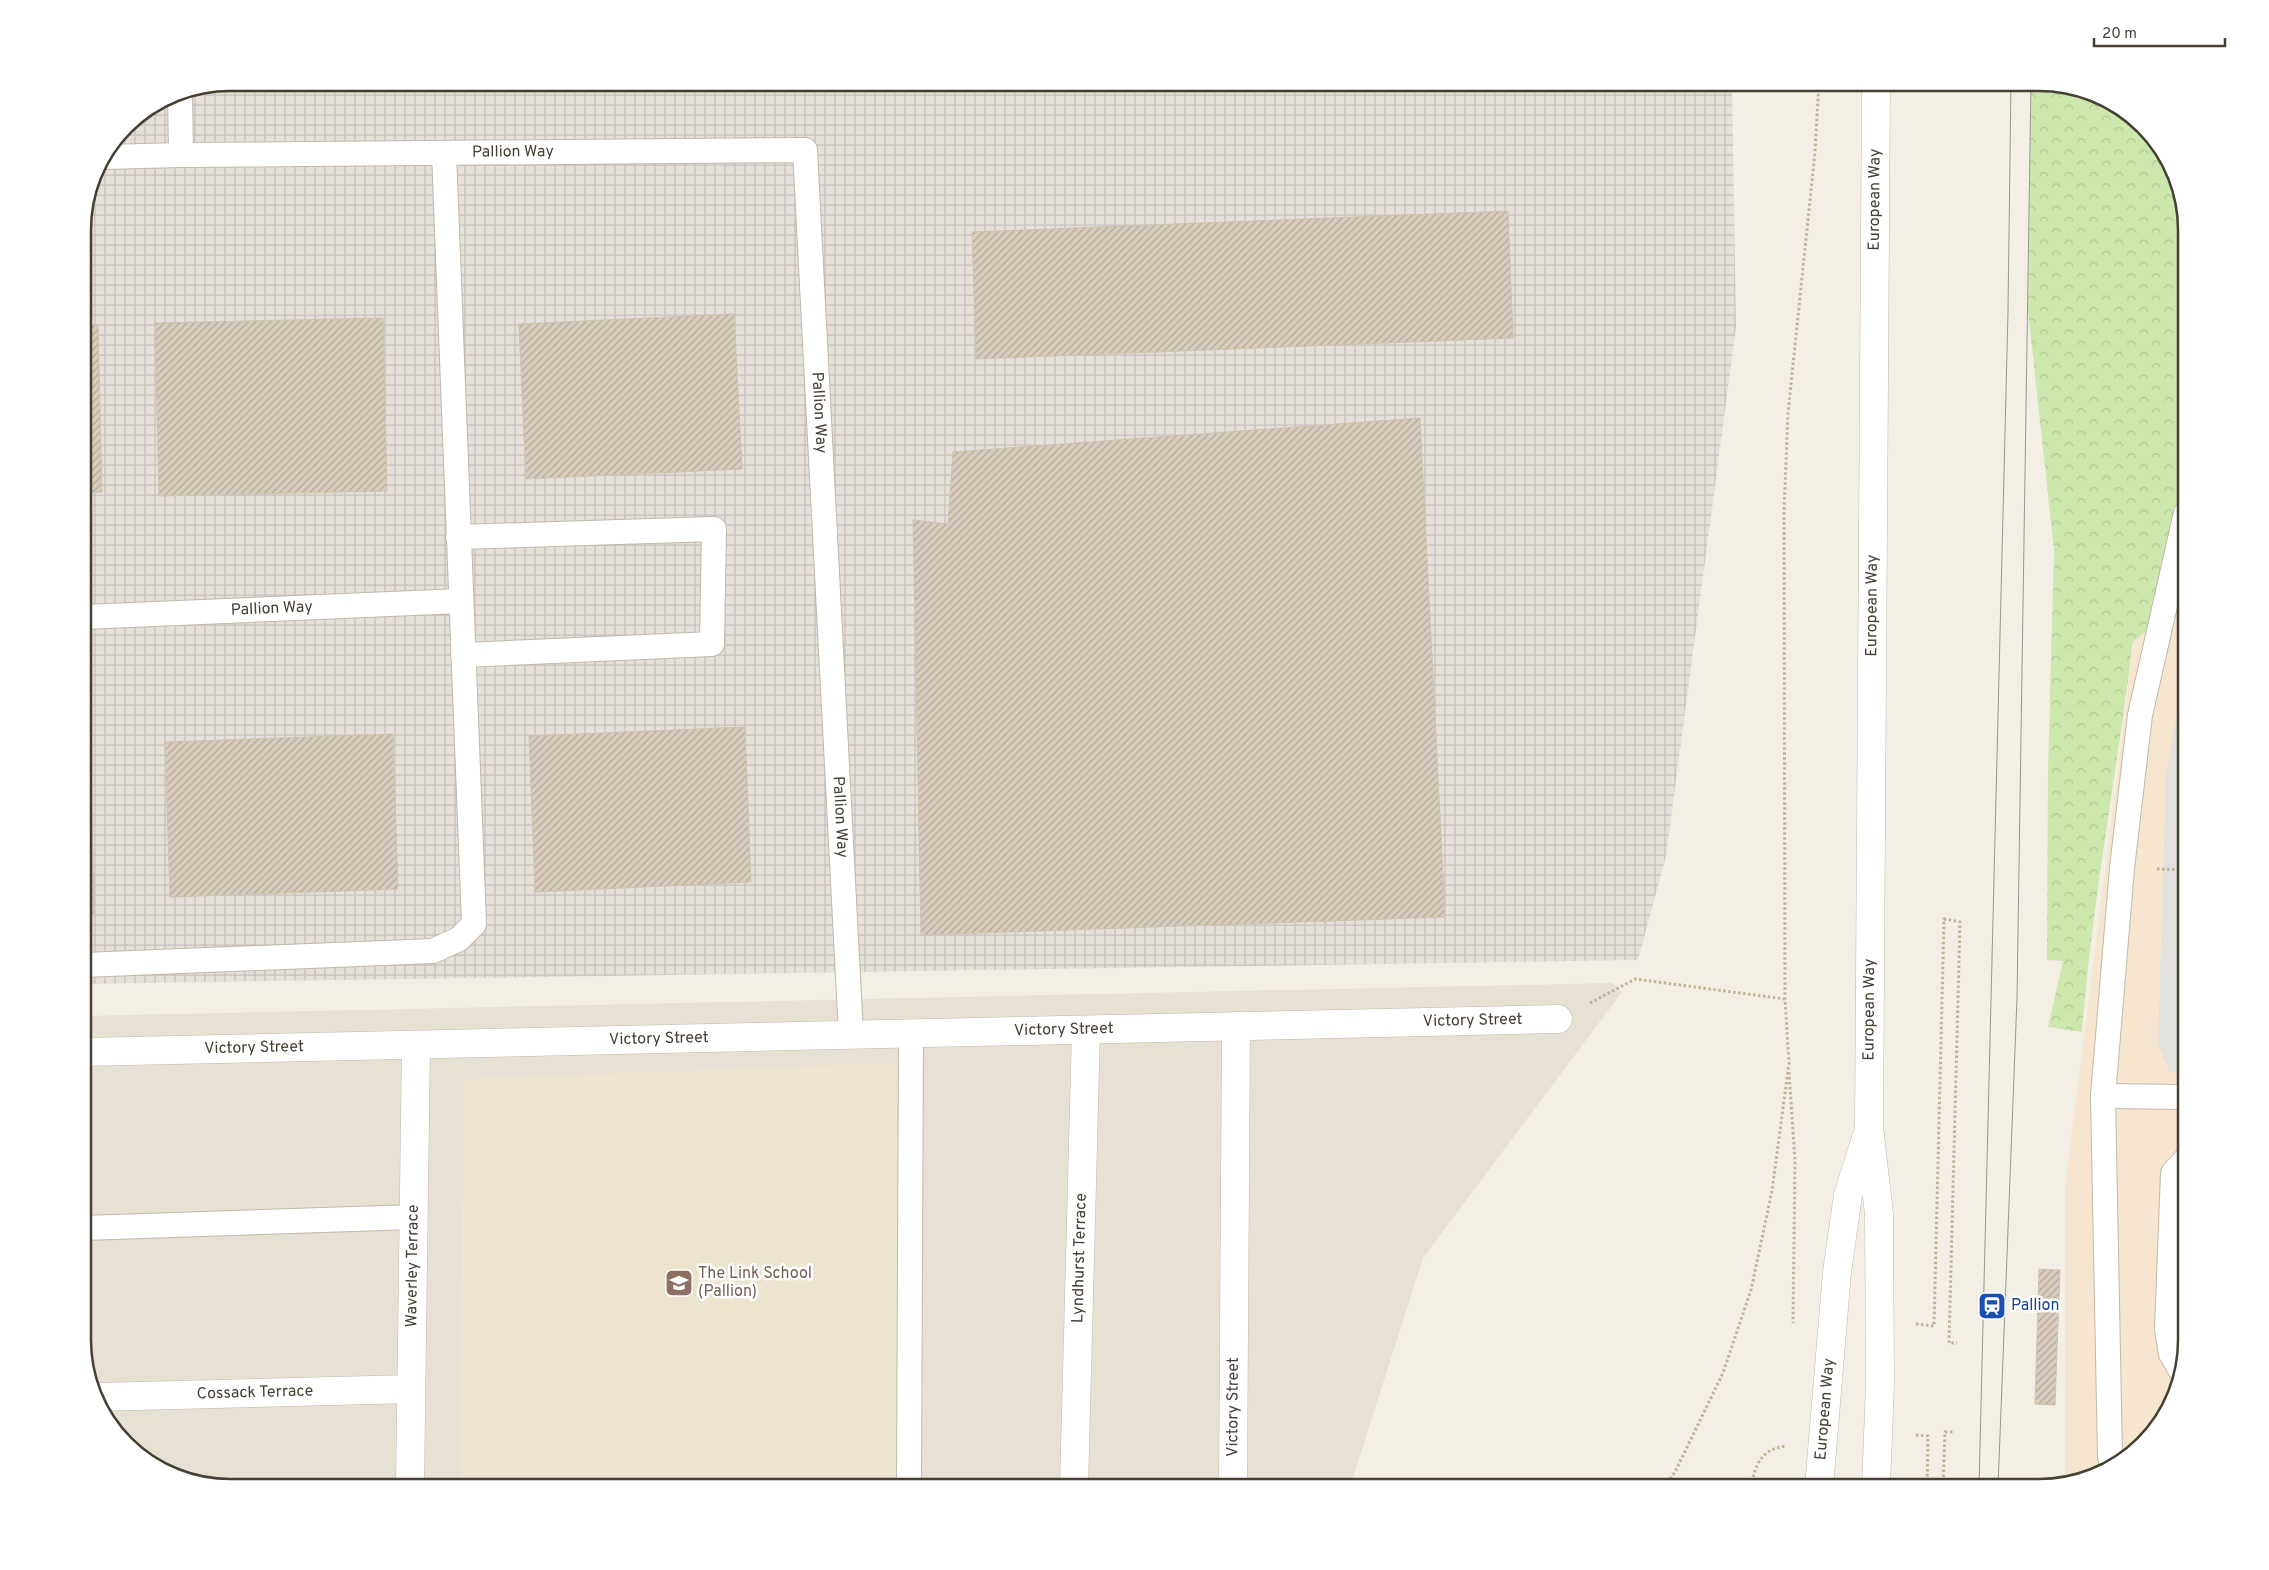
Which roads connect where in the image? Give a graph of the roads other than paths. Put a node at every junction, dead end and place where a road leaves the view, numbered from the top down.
1 (1876, 91) edge
2 (180, 101) edge
3 (444, 153) junction
4 (180, 155) junction
5 (112, 158) edge
6 (458, 537) junction
7 (2178, 548) edge
8 (461, 601) junction
9 (92, 617) edge
10 (463, 655) junction
11 (92, 965) edge
12 (1558, 1019) road end
13 (1236, 1026) junction
14 (1086, 1030) junction
15 (911, 1034) junction
16 (851, 1035) junction
17 (416, 1045) junction
18 (92, 1052) edge
19 (2103, 1096) junction
20 (2178, 1097) edge
21 (1869, 1127) junction
22 (2178, 1168) edge
23 (414, 1217) junction
24 (92, 1228) edge
25 (2176, 1362) edge
26 (411, 1389) junction
27 (104, 1397) edge
28 (2110, 1458) edge
29 (410, 1479) edge
30 (909, 1479) edge
31 (1074, 1479) edge
32 (1233, 1479) edge
33 (1820, 1479) edge
34 (1876, 1479) edge

1 - 21 street, European Way
2 - 4 lane
3 - 4 lane, Pallion Way
3 - 6 lane
3 - 16 lane, Pallion Way
4 - 5 lane, Pallion Way
6 - 8 lane
6 - 10 lane
7 - 19 lane
8 - 9 lane, Pallion Way
8 - 10 lane
10 - 11 lane
12 - 13 street, Victory Street
13 - 14 street, Victory Street
13 - 32 street, Victory Street
14 - 15 street, Victory Street
14 - 31 street, Lyndhurst Terrace
15 - 16 street, Victory Street
15 - 30 lane
16 - 17 street, Victory Street
17 - 18 street, Victory Street
17 - 23 street, Waverley Terrace
19 - 20 lane
19 - 28 lane
21 - 33 street, European Way
21 - 34 street, European Way
22 - 25 lane
23 - 24 lane
23 - 26 street, Waverley Terrace
26 - 27 street, Cossack Terrace
26 - 29 street, Waverley Terrace

